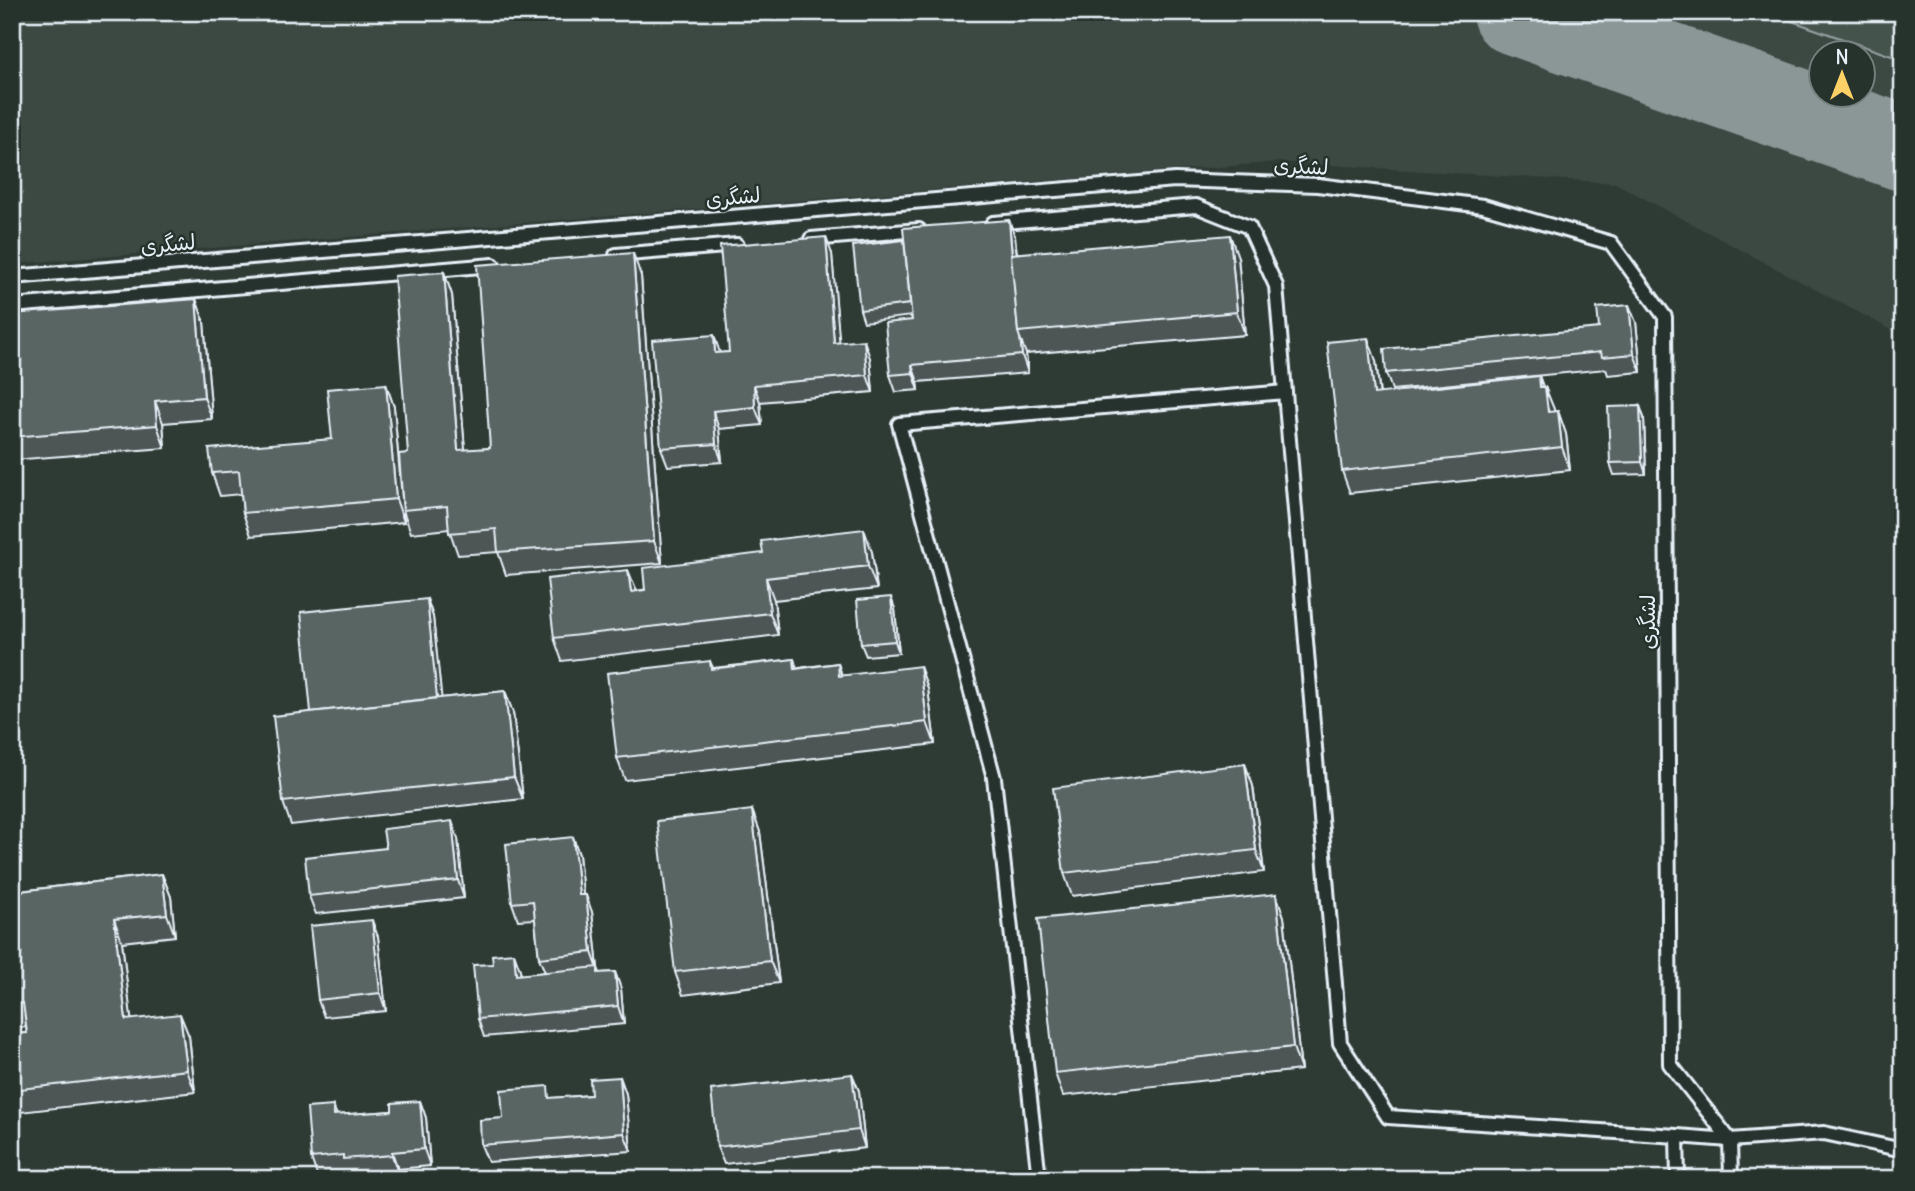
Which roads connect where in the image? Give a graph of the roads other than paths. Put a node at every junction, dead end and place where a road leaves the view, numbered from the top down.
1 (973, 225) edge
2 (932, 229) edge
3 (792, 240) edge
4 (751, 244) edge
5 (597, 257) edge
6 (500, 265) edge
7 (12, 277) edge
8 (12, 306) edge
9 (1285, 392) junction
10 (1677, 1136) junction
11 (1730, 1140) junction
12 (1903, 1150) edge
13 (1039, 1179) edge
14 (1678, 1179) edge
15 (1731, 1179) edge

1 - 9 lane
2 - 3 lane
4 - 5 lane
6 - 8 lane
7 - 11 lane, لشگری
9 - 10 lane
9 - 13 lane
10 - 11 lane
10 - 14 lane
11 - 12 lane
11 - 15 lane

